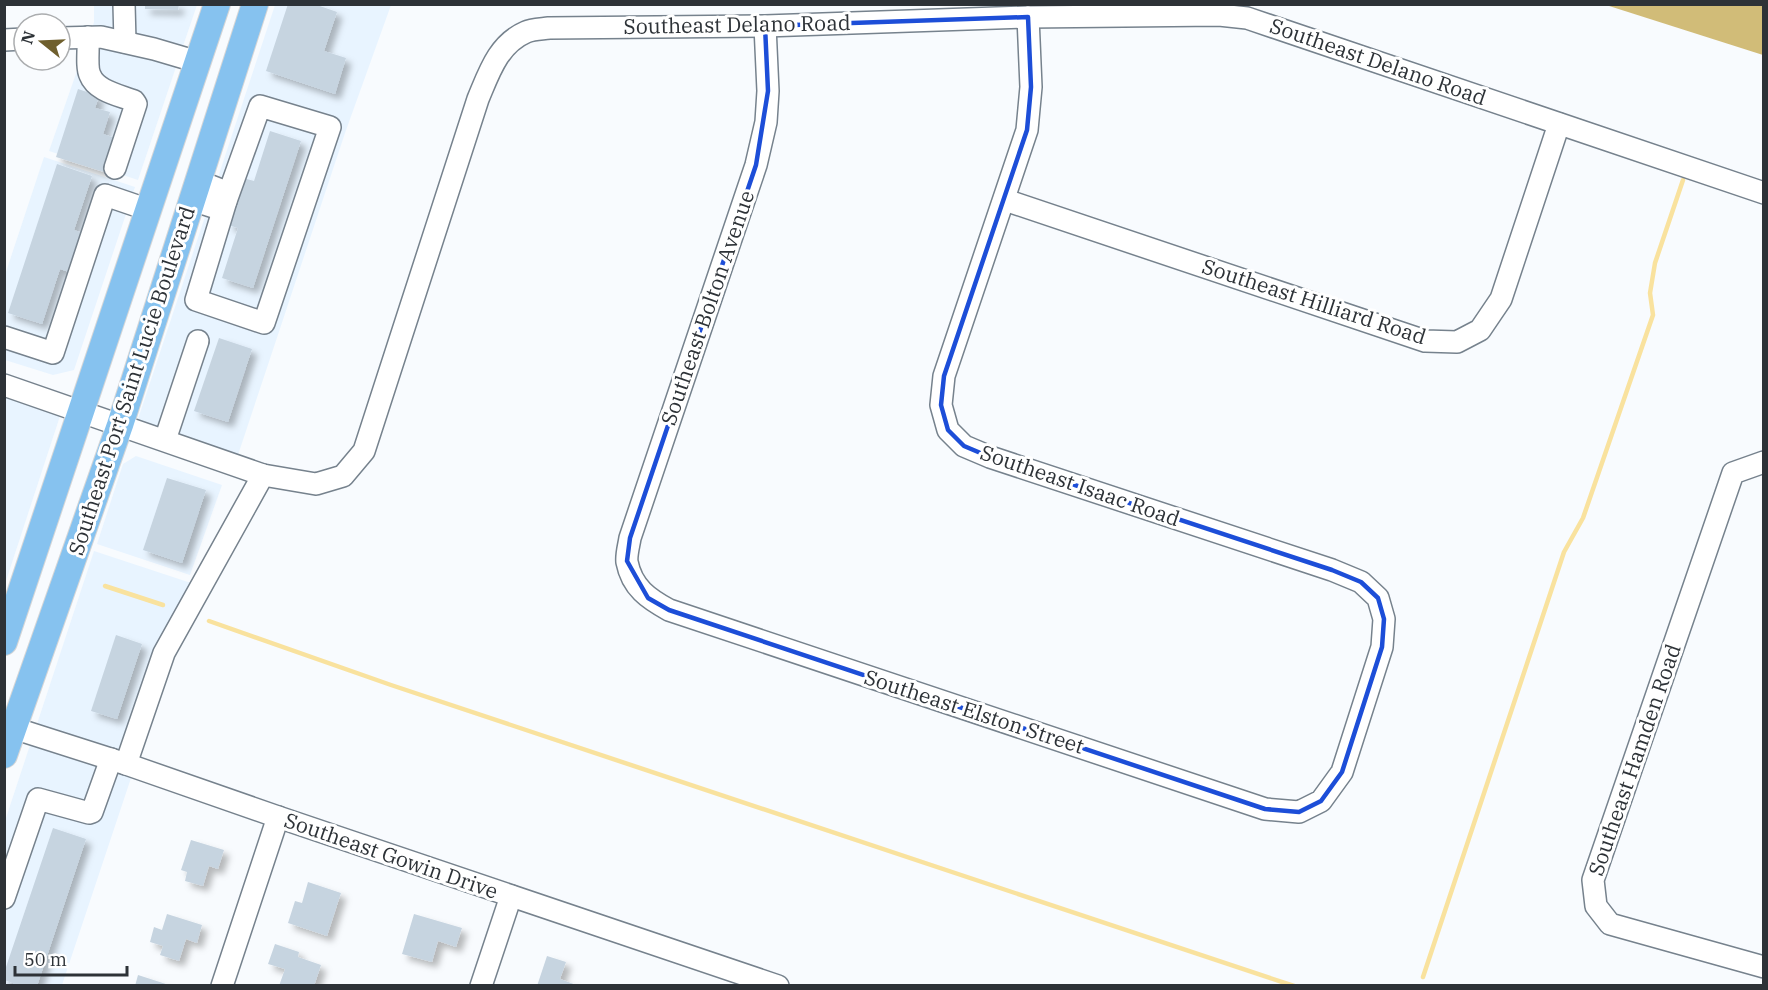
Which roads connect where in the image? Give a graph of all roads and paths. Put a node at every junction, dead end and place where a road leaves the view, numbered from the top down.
1 (124, 4) edge
2 (217, 4) edge
3 (249, 11) edge
4 (1028, 17) junction
5 (765, 26) junction
6 (88, 37) junction
7 (72, 38) edge
8 (125, 42) junction
9 (198, 62) junction
10 (1559, 124) junction
11 (116, 168) dead end
12 (195, 191) junction
13 (1764, 193) edge
14 (1005, 200) junction
15 (226, 201) junction
16 (149, 210) junction
17 (4, 337) edge
18 (198, 341) dead end
19 (4, 385) edge
20 (82, 411) junction
21 (120, 425) junction
22 (165, 440) junction
23 (1764, 462) edge
24 (263, 475) junction
25 (636, 584) joint
26 (4, 642) edge
27 (9, 727) edge
28 (4, 755) edge
29 (118, 762) junction
30 (1321, 801) joint
31 (278, 817) junction
32 (511, 896) junction
33 (4, 898) edge
34 (1764, 967) edge
35 (222, 986) edge
36 (482, 986) edge
37 (778, 986) edge

1 - 8 street
2 - 9 main road, Southeast Port Saint Lucie Boulevard
3 - 12 main road, Southeast Port Saint Lucie Boulevard
4 - 5 street, Southeast Delano Road
4 - 10 street, Southeast Delano Road
4 - 14 street, Southeast Isaac Road
5 - 24 street, Southeast Delano Road
5 - 25 street, Southeast Bolton Avenue
6 - 7 street
6 - 8 street
6 - 11 street
8 - 9 street
9 - 16 main road, Southeast Port Saint Lucie Boulevard
10 - 13 street, Southeast Delano Road
10 - 14 street, Southeast Hilliard Road
12 - 15 street
12 - 21 main road, Southeast Port Saint Lucie Boulevard
14 - 30 street, Southeast Isaac Road
15 - 15 street
16 - 17 street
16 - 20 main road, Southeast Port Saint Lucie Boulevard
18 - 22 street
19 - 20 street, Southeast Delano Road
20 - 21 street, Southeast Delano Road
20 - 26 main road, Southeast Port Saint Lucie Boulevard
21 - 22 street, Southeast Delano Road
21 - 27 main road, Southeast Port Saint Lucie Boulevard
22 - 24 street, Southeast Delano Road
23 - 34 street, Southeast Hamden Road
24 - 29 street
25 - 30 street, Southeast Elston Street
27 - 28 main road, Southeast Port Saint Lucie Boulevard
27 - 29 street, Southeast Gowin Drive
29 - 31 street, Southeast Gowin Drive
29 - 33 street
31 - 32 street, Southeast Gowin Drive
31 - 35 street
32 - 36 street
32 - 37 street, Southeast Gowin Drive

